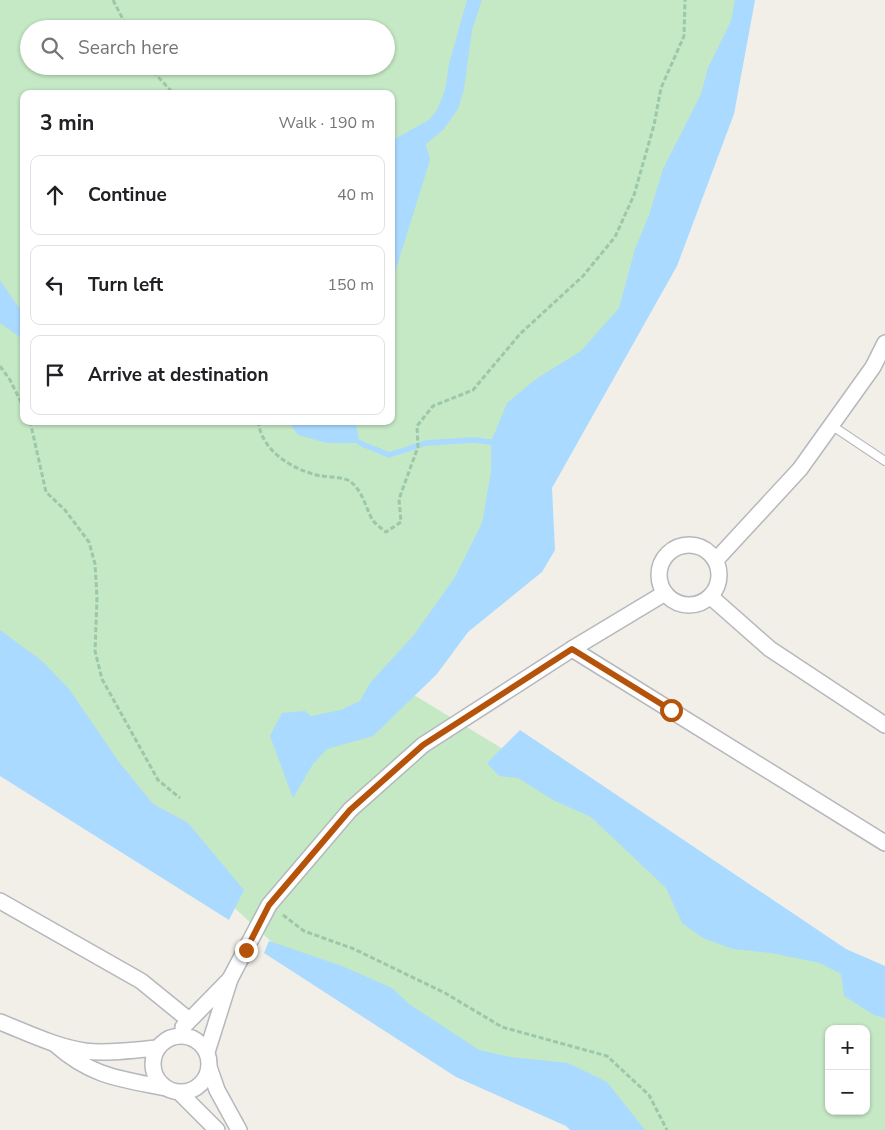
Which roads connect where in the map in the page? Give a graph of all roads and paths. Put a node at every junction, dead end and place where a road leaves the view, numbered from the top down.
1 (113, 0) edge
2 (685, 0) edge
3 (123, 20) edge
4 (156, 75) edge
5 (170, 90) edge
6 (885, 343) edge
7 (0, 366) edge
8 (20, 400) edge
9 (31, 425) edge
10 (260, 425) edge
11 (831, 425) junction
12 (885, 461) edge
13 (716, 560) junction
14 (665, 593) junction
15 (711, 596) junction
16 (572, 649) junction
17 (885, 725) edge
18 (180, 798) dead end
19 (885, 843) edge
20 (0, 901) edge
21 (269, 905) junction
22 (230, 979) junction
23 (189, 1020) junction
24 (0, 1022) edge
25 (172, 1037) junction
26 (55, 1044) junction
27 (157, 1048) junction
28 (208, 1059) junction
29 (173, 1090) junction
30 (217, 1130) edge
31 (239, 1130) edge
32 (666, 1130) edge

1 - 3 path
2 - 10 path
4 - 5 path
6 - 11 street
7 - 8 path
9 - 18 path
11 - 12 lane
11 - 13 street
13 - 14 street
13 - 15 street
14 - 15 street
14 - 16 street
15 - 17 street
16 - 19 street
16 - 21 street
20 - 23 street
21 - 22 street
21 - 32 path
22 - 23 street
22 - 28 street
23 - 25 street
24 - 26 street
25 - 27 street
25 - 28 street
26 - 27 street
26 - 29 street
27 - 29 street
28 - 29 street
28 - 31 street
29 - 30 street

